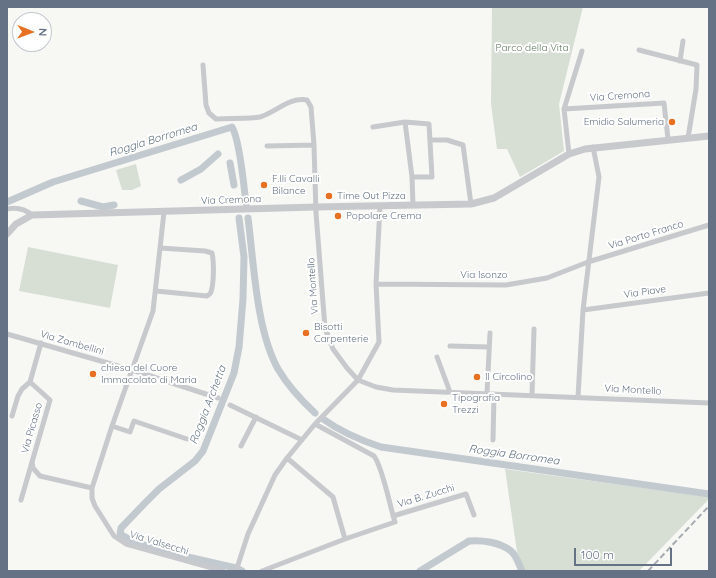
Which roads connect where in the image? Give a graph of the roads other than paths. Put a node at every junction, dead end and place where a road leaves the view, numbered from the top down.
1 (683, 41) dead end
2 (639, 50) dead end
3 (582, 51) dead end
4 (680, 60) junction
5 (203, 65) dead end
6 (564, 110) junction
7 (406, 122) junction
8 (373, 127) dead end
9 (709, 136) edge
10 (688, 138) junction
11 (668, 139) junction
12 (430, 140) junction
13 (314, 145) junction
14 (267, 146) dead end
15 (594, 147) junction
16 (569, 154) junction
17 (412, 177) junction
18 (471, 204) junction
19 (413, 205) junction
20 (380, 206) junction
21 (316, 207) junction
22 (7, 210) edge
23 (164, 212) junction
24 (32, 215) junction
25 (709, 225) edge
26 (7, 234) edge
27 (160, 248) junction
28 (588, 262) junction
29 (376, 284) junction
30 (156, 291) junction
31 (709, 293) edge
32 (583, 310) junction
33 (534, 329) dead end
34 (490, 333) dead end
35 (7, 334) edge
36 (41, 343) junction
37 (450, 346) dead end
38 (489, 347) junction
39 (436, 357) dead end
40 (132, 370) junction
41 (358, 380) junction
42 (30, 382) junction
43 (450, 392) junction
44 (487, 393) junction
45 (494, 394) junction
46 (532, 395) junction
47 (578, 397) junction
48 (218, 398) dead end
49 (709, 403) edge
50 (230, 405) dead end
51 (12, 416) dead end
52 (256, 417) junction
53 (315, 424) junction
54 (112, 426) junction
55 (187, 439) dead end
56 (302, 440) junction
57 (493, 440) dead end
58 (241, 446) dead end
59 (287, 458) junction
60 (32, 461) junction
61 (92, 488) junction
62 (21, 500) dead end
63 (474, 515) dead end
64 (393, 516) junction
65 (345, 539) junction
66 (237, 569) edge
67 (223, 571) edge
68 (262, 571) edge

1 - 4 street
2 - 4 street
3 - 6 street
4 - 10 street
5 - 13 street, Via Montello
6 - 11 street, Via Cremona
6 - 16 street
7 - 8 street
7 - 12 street
7 - 17 street
9 - 10 street, Via Cremona
10 - 11 street, Via Cremona
11 - 15 street, Via Cremona
12 - 17 street
12 - 18 street
13 - 14 street
13 - 21 street, Via Montello
15 - 16 street, Via Cremona
15 - 28 street
16 - 18 street, Via Cremona
17 - 19 street
18 - 19 street, Via Cremona
19 - 20 street, Via Cremona
20 - 21 street, Via Cremona
20 - 29 street
21 - 23 street, Via Cremona
21 - 41 street, Via Montello
22 - 24 street
23 - 24 street, Via Cremona
23 - 27 street, Via Valsecchi
24 - 26 street, Via Cremona
25 - 28 street, Via Porto Franco
27 - 30 street, Via Valsecchi
27 - 30 street
28 - 29 street, Via Isonzo
28 - 32 street
29 - 41 street
30 - 40 street, Via Valsecchi
31 - 32 street, Via Piave
32 - 47 street
33 - 46 street
34 - 38 street
35 - 36 street, Via Zambellini
36 - 40 street, Via Zambellini
36 - 42 street
37 - 38 street
38 - 44 street
39 - 43 street
40 - 48 street, Via Zambellini
40 - 54 street, Via Valsecchi
41 - 43 street, Via Montello
41 - 53 street
42 - 51 street
42 - 60 street, Via Picasso
43 - 44 street, Via Montello
44 - 45 street, Via Montello
45 - 46 street, Via Montello
45 - 57 street
46 - 47 street, Via Montello
47 - 49 street, Via Montello
50 - 52 street
52 - 56 street
52 - 58 street
53 - 56 street
53 - 64 street, Via B. Zucchi
54 - 55 street
54 - 61 street, Via Valsecchi
56 - 59 street
59 - 65 street
59 - 66 street
60 - 61 street, Via Picasso
60 - 62 street, Via Picasso
61 - 67 street, Via Valsecchi
63 - 64 street, Via B. Zucchi
64 - 65 street, Via B. Zucchi
65 - 68 street, Via B. Zucchi

